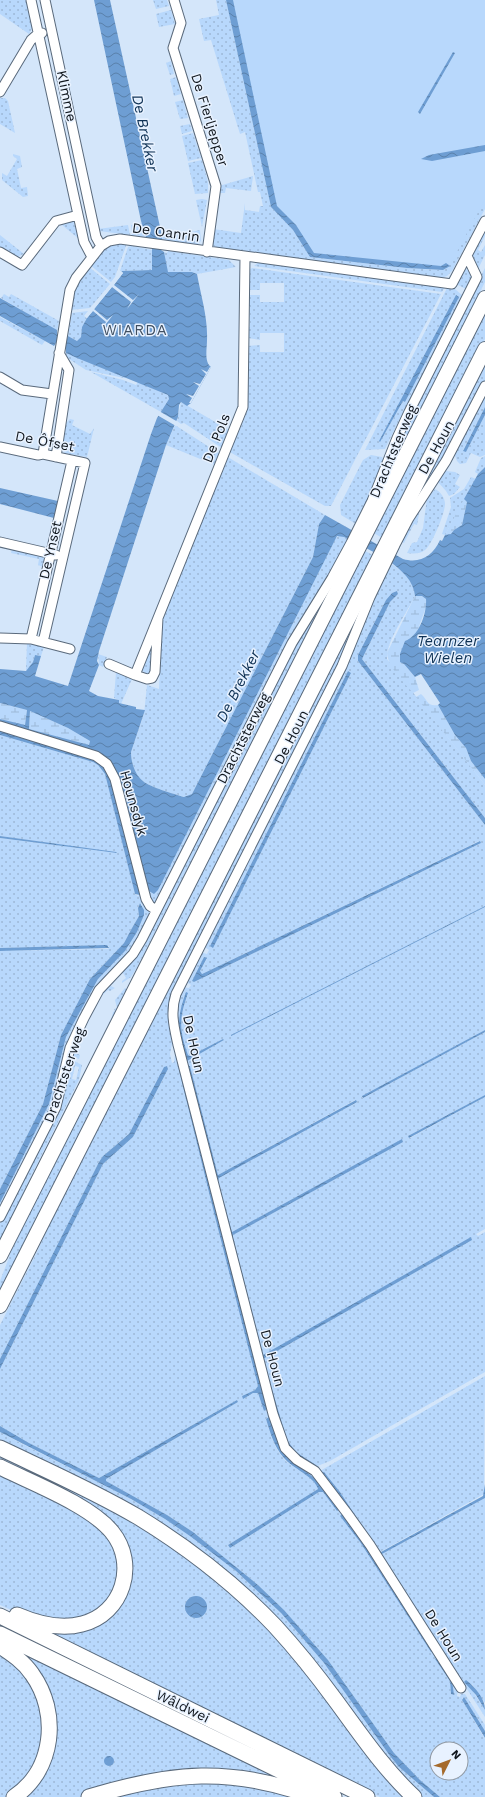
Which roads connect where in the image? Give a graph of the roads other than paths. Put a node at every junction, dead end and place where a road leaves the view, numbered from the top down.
1 (31, 0) edge
2 (45, 0) edge
3 (174, 0) edge
4 (52, 30) junction
5 (38, 34) junction
6 (0, 92) edge
7 (87, 196) junction
8 (74, 199) junction
9 (78, 215) junction
10 (485, 221) edge
11 (101, 246) junction
12 (0, 252) edge
13 (207, 252) junction
14 (467, 256) junction
15 (92, 257) junction
16 (245, 257) junction
17 (485, 298) edge
18 (60, 348) junction
19 (485, 349) edge
20 (0, 377) edge
21 (485, 386) edge
22 (52, 394) junction
23 (0, 447) edge
24 (43, 454) junction
25 (56, 457) junction
26 (72, 461) junction
27 (85, 463) joint
28 (364, 528) junction
29 (0, 542) edge
30 (391, 543) junction
31 (355, 545) junction
32 (50, 554) junction
33 (63, 557) junction
34 (382, 561) junction
35 (158, 618) junction
36 (0, 638) edge
37 (31, 639) junction
38 (43, 642) junction
39 (70, 649) dead end
40 (109, 664) dead end
41 (135, 675) junction
42 (0, 726) edge
43 (156, 910) junction
44 (0, 1218) edge
45 (0, 1256) edge
46 (0, 1306) edge
47 (0, 1448) edge
48 (0, 1467) edge
49 (0, 1608) edge
50 (0, 1616) edge
51 (0, 1634) edge
52 (0, 1646) edge
53 (461, 1688) dead end
54 (14, 1797) edge
55 (89, 1797) edge
56 (314, 1797) edge
57 (334, 1797) edge
58 (367, 1797) edge
59 (414, 1797) edge

1 - 5 street, Klimme
2 - 4 street, Klimme
3 - 13 street, De Fierljepper
4 - 5 street
4 - 7 street, Klimme
5 - 6 street
5 - 8 street, Klimme
7 - 8 street
7 - 11 street, Klimme
8 - 9 street, Klimme
9 - 12 street
9 - 15 street, Klimme
10 - 14 street
11 - 13 street, De Oanrin
11 - 15 street
13 - 16 street, De Oanrin
14 - 16 street, De Oanrin
14 - 28 street, Drachtsterweg
15 - 18 street
16 - 35 street, De Pols
17 - 28 main road, Drachtsterweg
18 - 22 street
18 - 25 street
19 - 30 main road
20 - 22 street
21 - 30 street, De Houn
22 - 24 street
23 - 24 street, De Ôfset
24 - 25 street, De Ôfset
25 - 26 street, De Ôfset
26 - 27 street, De Ôfset
26 - 32 street, De Ynset
27 - 33 street, De Ynset
28 - 31 main road, Drachtsterweg
29 - 32 street
30 - 34 main road
31 - 43 street, Drachtsterweg
31 - 45 main road, Drachtsterweg
32 - 33 street
32 - 37 street, De Ynset
33 - 38 street, De Ynset
34 - 46 main road
34 - 53 street, De Houn
35 - 41 street, De Pols
35 - 41 street, De Pols
36 - 37 street
37 - 38 street
38 - 39 street
40 - 41 street, De Pols
42 - 43 street, Hounsdyk
43 - 44 street, Drachtsterweg
47 - 59 highway
48 - 49 highway
50 - 58 highway, Wâldwei
51 - 57 highway, Wâldwei
52 - 54 highway
55 - 56 highway

